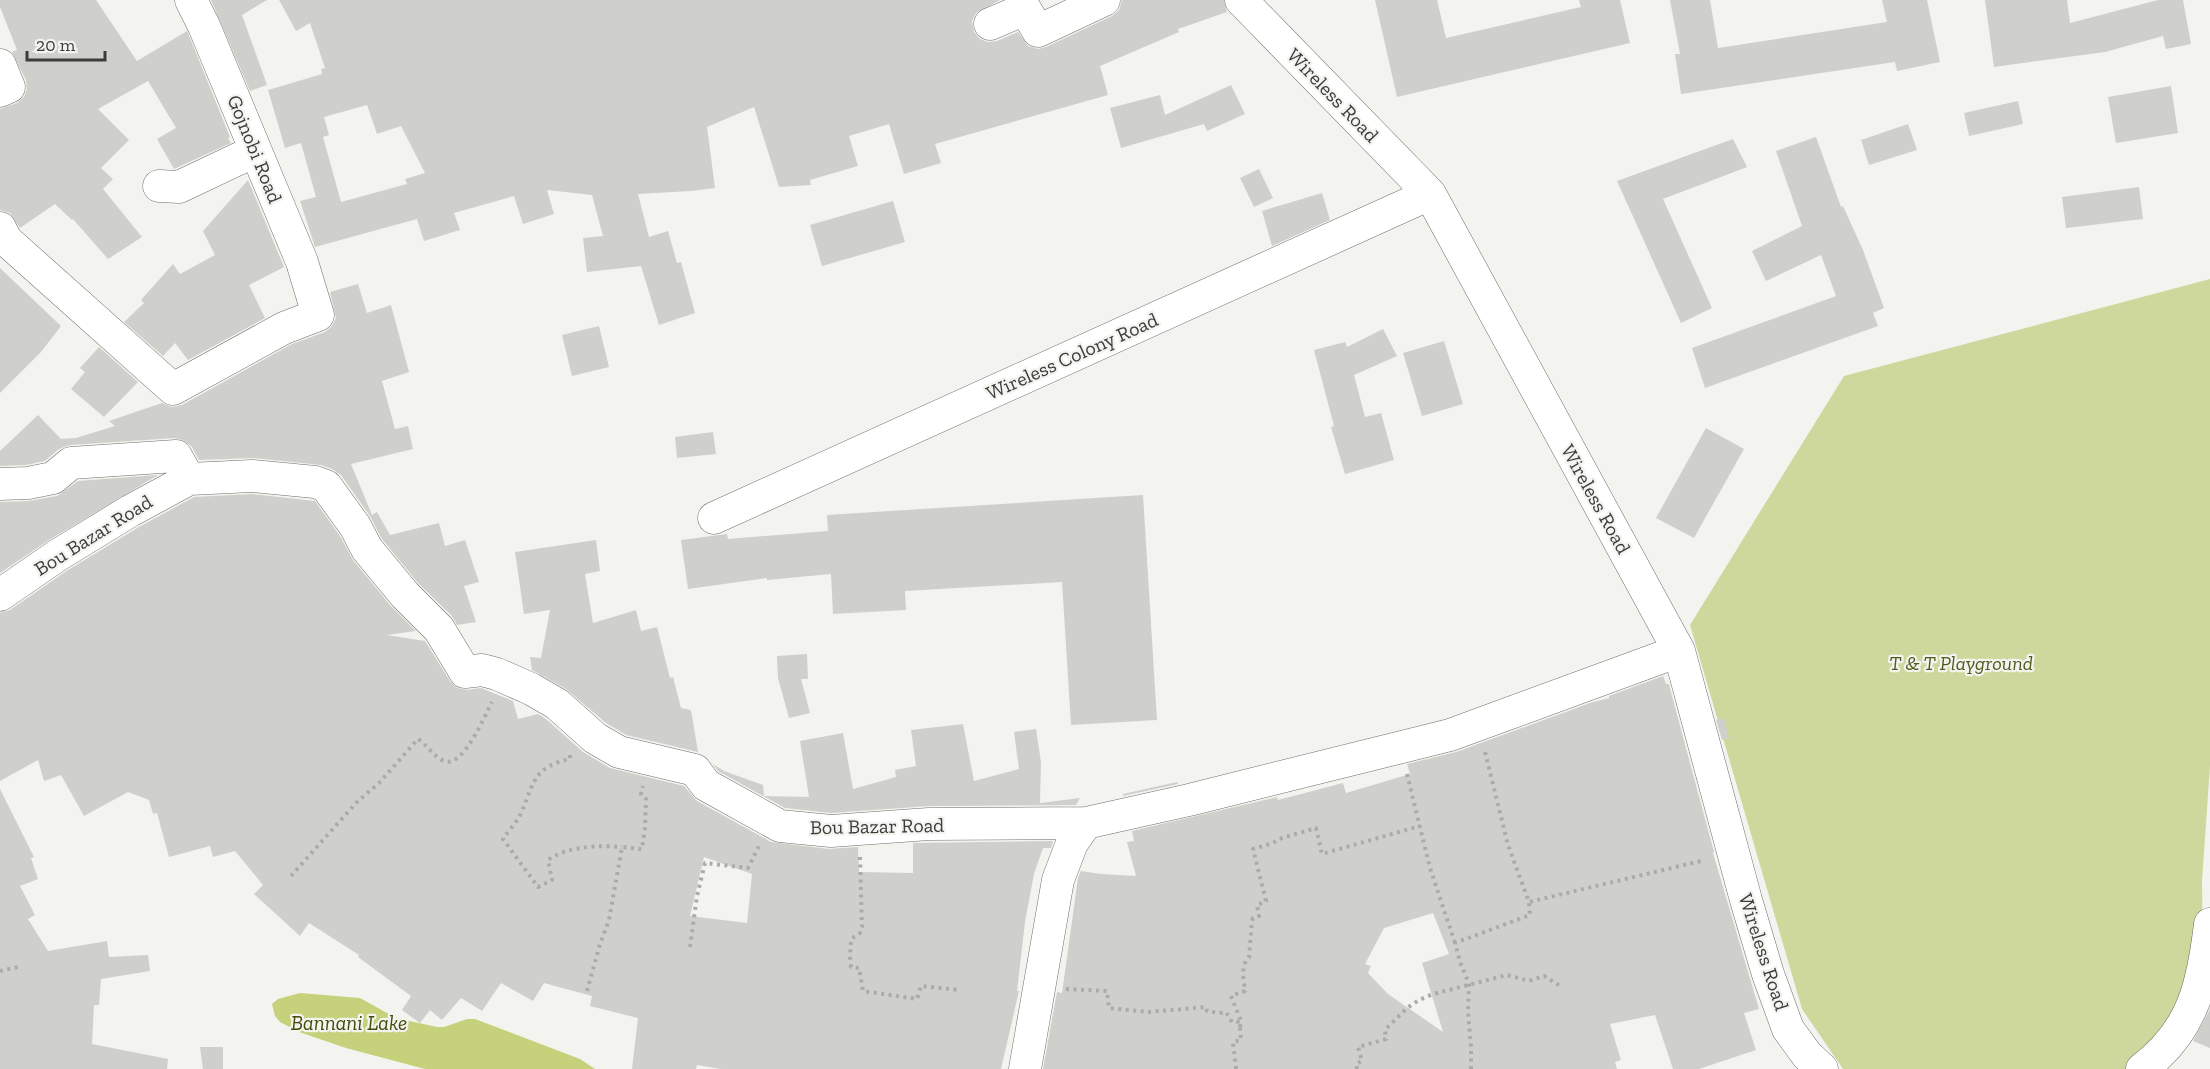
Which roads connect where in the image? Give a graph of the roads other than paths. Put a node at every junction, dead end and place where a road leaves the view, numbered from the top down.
1 (192, 0) edge
2 (1104, 0) edge
3 (1241, 0) edge
4 (990, 24) dead end
5 (0, 65) edge
6 (0, 91) edge
7 (255, 151) junction
8 (159, 186) dead end
9 (1430, 194) junction
10 (2, 238) edge
11 (189, 479) junction
12 (0, 484) edge
13 (714, 518) dead end
14 (0, 595) edge
15 (1679, 651) junction
16 (1086, 823) junction
17 (2210, 924) edge
18 (1025, 1069) edge
19 (1822, 1069) edge
20 (2142, 1069) edge

1 - 7 street, Gojnobi Road
2 - 4 street
3 - 9 street, Wireless Road
5 - 6 street
7 - 8 street
7 - 10 street, Gojnobi Road
9 - 13 street, Wireless Colony Road
9 - 15 street, Wireless Road
11 - 12 street
11 - 14 street, Bou Bazar Road
11 - 16 street, Bou Bazar Road
15 - 16 street, Bou Bazar Road
15 - 19 street, Wireless Road
16 - 18 street
17 - 20 street

